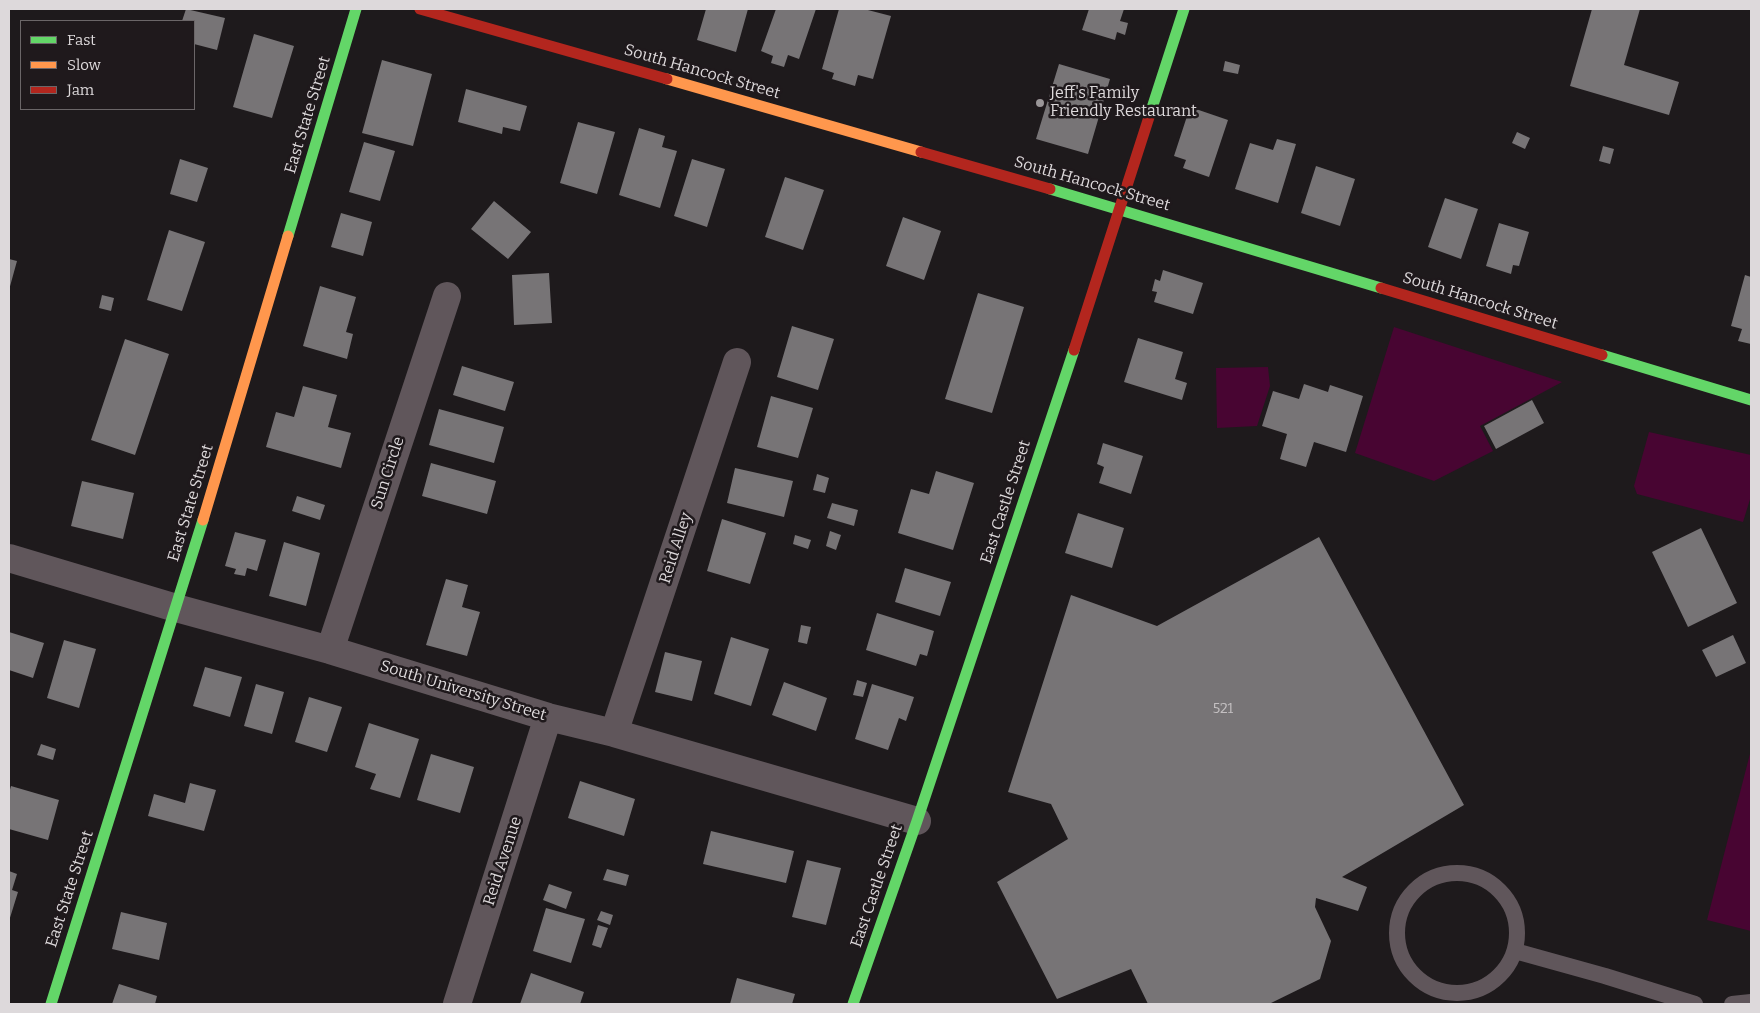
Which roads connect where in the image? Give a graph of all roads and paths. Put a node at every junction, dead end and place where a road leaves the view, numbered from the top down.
1 (356, 9) edge
2 (420, 9) edge
3 (1184, 9) edge
4 (1121, 209) junction
5 (447, 296) dead end
6 (737, 362) dead end
7 (1751, 400) edge
8 (9, 558) edge
9 (176, 608) junction
10 (330, 650) junction
11 (548, 717) junction
12 (614, 733) junction
13 (917, 821) junction
14 (1515, 951) junction
15 (1751, 1002) edge
16 (51, 1004) edge
17 (457, 1004) edge
18 (854, 1004) edge
19 (1695, 1004) edge
20 (1732, 1004) edge

1 - 9 street, East State Street
2 - 4 street, South Hancock Street
3 - 4 street, East Castle Street
4 - 7 street, South Hancock Street
4 - 13 street, East Castle Street
5 - 10 street, Sun Circle
6 - 12 street, Reid Alley
8 - 9 street, South University Street
9 - 10 street, South University Street
9 - 16 street, East State Street
10 - 11 street, South University Street
11 - 12 street, South University Street
11 - 17 street, Reid Avenue
12 - 13 street, South University Street
13 - 18 street, East Castle Street
14 - 14 lane
14 - 19 lane
15 - 20 lane

